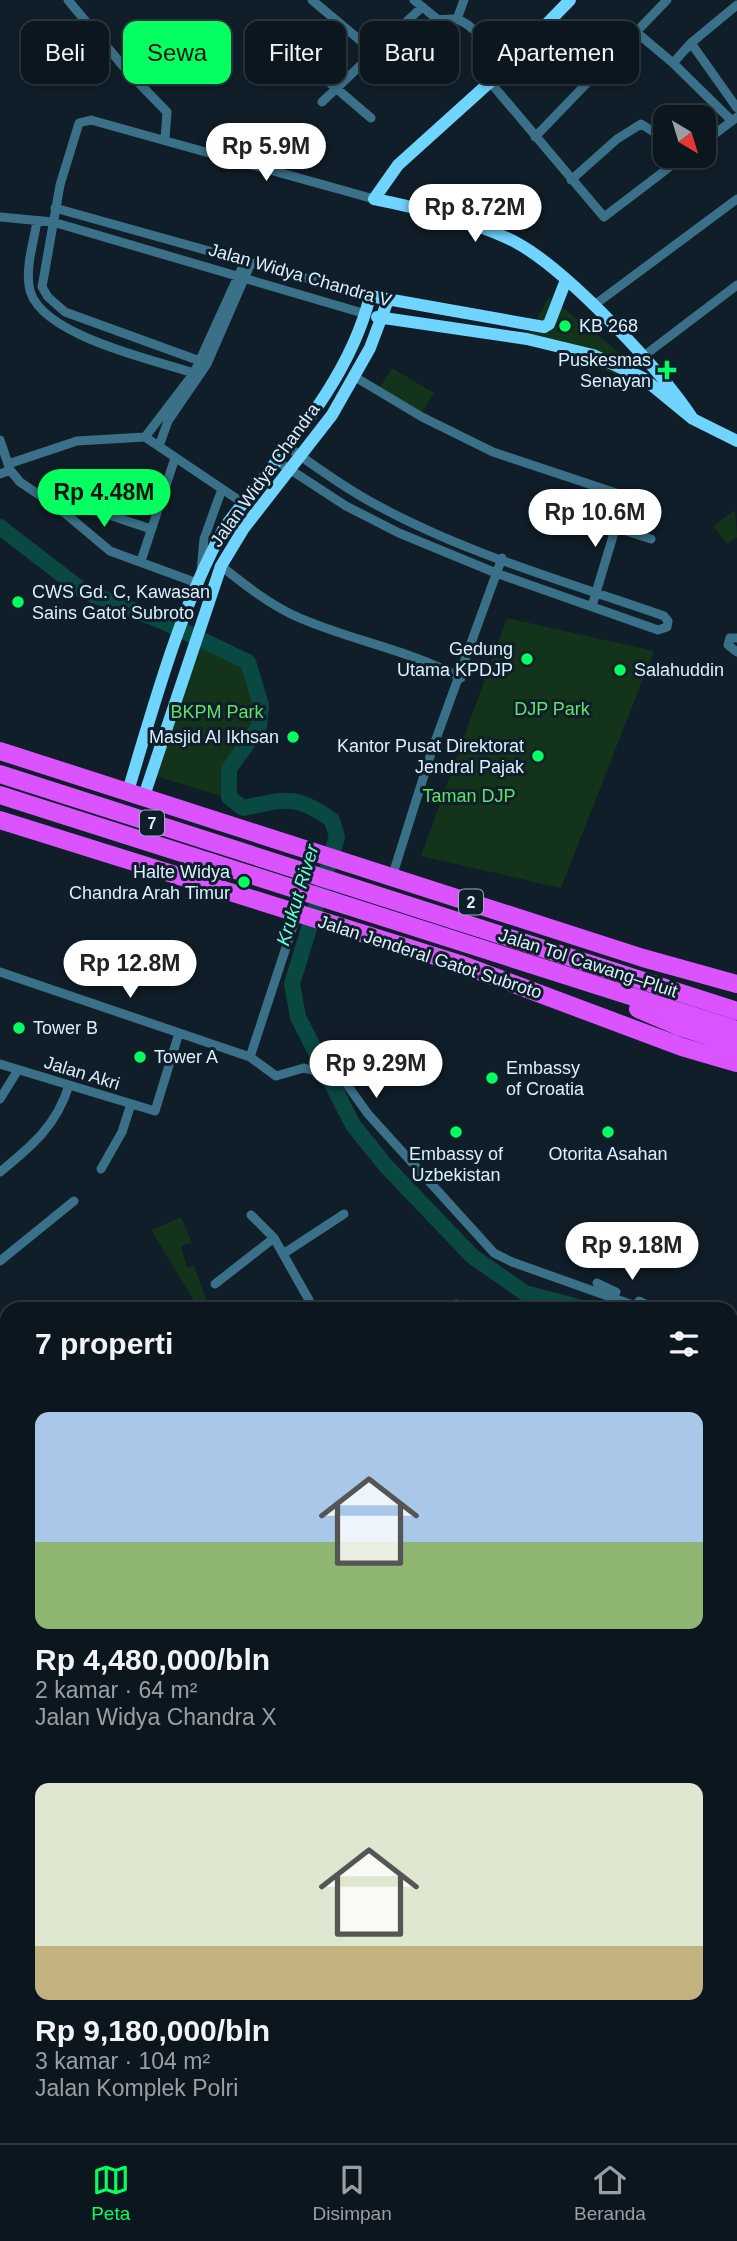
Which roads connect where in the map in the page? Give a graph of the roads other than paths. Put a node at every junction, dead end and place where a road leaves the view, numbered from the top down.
1 (68, 0) edge
2 (312, 0) edge
3 (464, 0) edge
4 (667, 0) edge
5 (565, 2) edge
6 (418, 3) edge
7 (737, 5) edge
8 (457, 19) junction
9 (402, 21) edge
10 (548, 21) edge
11 (639, 29) edge
12 (473, 31) edge
13 (639, 35) edge
14 (360, 40) edge
15 (691, 43) junction
16 (673, 63) junction
17 (360, 66) edge
18 (332, 84) edge
19 (488, 84) edge
20 (492, 84) edge
21 (586, 84) edge
22 (337, 88) junction
23 (733, 94) edge
24 (322, 102) dead end
25 (737, 108) edge
26 (371, 118) dead end
27 (734, 119) edge
28 (653, 132) edge
29 (716, 133) edge
30 (535, 137) junction
31 (165, 139) junction
32 (667, 168) edge
33 (388, 179) junction
34 (571, 180) junction
35 (374, 199) junction
36 (737, 199) edge
37 (389, 201) junction
38 (55, 208) junction
39 (0, 217) edge
40 (37, 221) junction
41 (53, 222) junction
42 (248, 262) junction
43 (243, 278) junction
44 (737, 285) edge
45 (566, 286) junction
46 (370, 296) junction
47 (388, 300) junction
48 (593, 306) junction
49 (366, 314) junction
50 (383, 318) junction
51 (641, 358) junction
52 (200, 361) junction
53 (194, 373) junction
54 (355, 377) junction
55 (659, 385) junction
56 (145, 437) junction
57 (0, 440) edge
58 (737, 441) edge
59 (159, 446) junction
60 (288, 447) junction
61 (302, 457) junction
62 (175, 458) junction
63 (277, 461) junction
64 (9, 467) junction
65 (290, 470) junction
66 (0, 474) edge
67 (222, 489) junction
68 (243, 503) junction
69 (60, 509) junction
70 (617, 528) junction
71 (151, 529) junction
72 (651, 539) dead end
73 (502, 558) junction
74 (141, 561) junction
75 (220, 566) junction
76 (496, 573) junction
77 (199, 578) junction
78 (596, 592) junction
79 (592, 606) junction
80 (737, 638) edge
81 (737, 652) edge
82 (461, 678) junction
83 (147, 727) junction
84 (163, 732) junction
85 (0, 751) edge
86 (0, 774) edge
87 (136, 793) junction
88 (0, 795) edge
89 (0, 820) edge
90 (392, 877) junction
91 (308, 917) junction
92 (538, 967) junction
93 (0, 972) edge
94 (737, 985) edge
95 (668, 989) junction
96 (737, 1001) edge
97 (737, 1012) edge
98 (737, 1030) edge
99 (179, 1033) junction
100 (737, 1045) edge
101 (250, 1057) junction
102 (737, 1063) edge
103 (0, 1064) edge
104 (18, 1070) junction
105 (69, 1085) junction
106 (0, 1099) edge
107 (131, 1104) junction
108 (101, 1169) dead end
109 (0, 1172) edge
110 (74, 1200) dead end
111 (344, 1214) dead end
112 (251, 1215) dead end
113 (274, 1238) junction
114 (283, 1254) junction
115 (0, 1261) edge
116 (597, 1283) dead end
117 (215, 1284) dead end
118 (309, 1302) edge
119 (624, 1302) edge
120 (640, 1302) edge

1 - 31 street
2 - 14 street
3 - 8 street
4 - 11 street
5 - 10 street
6 - 8 street
6 - 9 street
7 - 15 street
8 - 12 street
13 - 16 street
15 - 16 street
15 - 23 street
16 - 27 street
17 - 22 street
18 - 22 street
19 - 33 street
20 - 30 street
21 - 30 street
22 - 24 street
22 - 26 street
23 - 25 street
27 - 29 street
28 - 34 street
30 - 34 street
31 - 35 street
31 - 38 street
32 - 34 street
33 - 35 street
33 - 37 street
35 - 37 street
36 - 48 street
37 - 45 street
38 - 41 street
38 - 42 street, Jalan Widya Chandra V
39 - 40 street, Jalan Widya Chandra V
40 - 41 street, Jalan Widya Chandra V
40 - 53 street
41 - 43 street, Jalan Widya Chandra V
41 - 52 street
42 - 43 street
42 - 46 street, Jalan Widya Chandra V
43 - 49 street, Jalan Widya Chandra V
43 - 52 street
43 - 59 street
44 - 51 street
45 - 47 street, Jalan Widya Chandra V
45 - 48 street
46 - 47 street, Jalan Widya Chandra V
46 - 49 street, Jalan Widya Chandra
47 - 50 street, Jalan Widya Chandra
48 - 51 street
49 - 50 street, Jalan Widya Chandra V
49 - 60 street, Jalan Widya Chandra
50 - 54 street, Jalan Widya Chandra
50 - 55 street, Jalan Widya Chandra V
51 - 55 street
52 - 53 street
53 - 56 street
54 - 61 street, Jalan Widya Chandra
54 - 70 street
55 - 58 street
56 - 59 street
56 - 64 street
57 - 64 street
59 - 62 street
60 - 61 street
60 - 63 street, Jalan Widya Chandra
61 - 65 street, Jalan Widya Chandra
61 - 73 street
62 - 67 street
62 - 71 street
63 - 65 street
63 - 68 street, Jalan Widya Chandra
64 - 66 street
64 - 69 street
65 - 75 street, Jalan Widya Chandra
65 - 76 street
67 - 68 street
67 - 77 street
68 - 77 street, Jalan Widya Chandra
69 - 71 street
69 - 74 street
70 - 72 street
70 - 78 street
71 - 74 street
73 - 76 street
73 - 78 street
74 - 77 street
75 - 82 street
75 - 84 street, Jalan Widya Chandra
76 - 79 street
76 - 82 street
77 - 83 street, Jalan Widya Chandra
78 - 79 street
78 - 79 street
80 - 81 street
82 - 90 street
83 - 84 street
83 - 87 street, Jalan Widya Chandra
84 - 87 street, Jalan Widya Chandra
85 - 87 highway, 2
86 - 95 highway, Jalan Tol Cawang–Pluit / 7
87 - 90 highway, 2
88 - 92 highway, Jalan Tol Cawang–Pluit / 7
89 - 91 highway, Jalan Jenderal Gatot Subroto
90 - 94 highway, 2
91 - 101 street
91 - 102 highway, Jalan Jenderal Gatot Subroto
92 - 98 highway, Jalan Tol Cawang–Pluit / 7
92 - 100 highway
93 - 99 street
95 - 96 highway
95 - 97 highway, Jalan Tol Cawang–Pluit / 7
99 - 101 street
99 - 107 street, Jalan Akri
101 - 119 street
103 - 104 street, Jalan Akri
104 - 105 street, Jalan Akri
104 - 106 street
105 - 107 street, Jalan Akri
105 - 109 street
107 - 108 street
110 - 115 street
111 - 114 street
112 - 113 street
113 - 114 street
113 - 117 street
114 - 118 street
116 - 120 street

